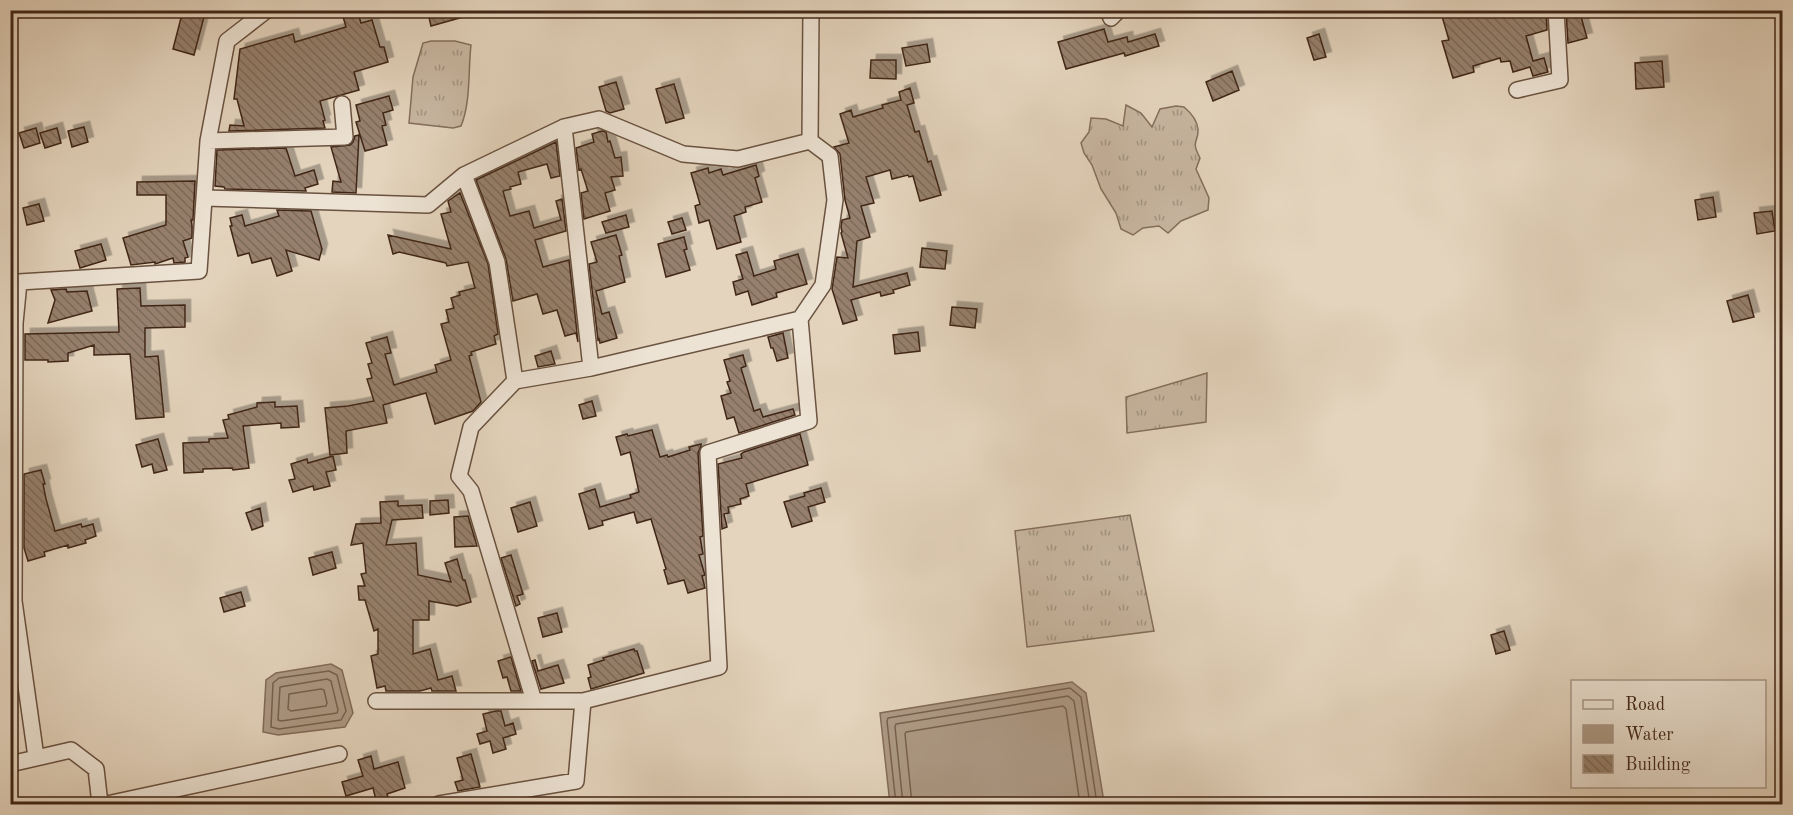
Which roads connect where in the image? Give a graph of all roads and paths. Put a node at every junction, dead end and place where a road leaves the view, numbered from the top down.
1 (267, 10) edge
2 (811, 10) edge
3 (1108, 10) edge
4 (1119, 10) edge
5 (1556, 10) edge
6 (1517, 90) dead end
7 (342, 104) dead end
8 (564, 127) junction
9 (208, 141) junction
10 (810, 141) junction
11 (464, 175) junction
12 (205, 198) junction
13 (800, 319) junction
14 (591, 368) junction
15 (515, 381) junction
16 (13, 456) edge
17 (12, 601) edge
18 (376, 701) dead end
19 (534, 701) junction
20 (583, 701) junction
21 (339, 754) dead end
22 (36, 757) junction
23 (10, 764) edge
24 (100, 804) edge
25 (107, 804) edge
26 (440, 804) edge

1 - 9 street
2 - 10 street
3 - 4 street
5 - 6 street
7 - 9 street
8 - 10 street
8 - 11 street
8 - 14 street
9 - 12 street
10 - 13 street
11 - 12 street
11 - 15 street
12 - 16 street
13 - 14 street
13 - 20 street
14 - 15 street
15 - 19 street
16 - 17 street
17 - 22 street
18 - 19 street
19 - 20 street
20 - 26 street
21 - 25 street
22 - 23 street
22 - 24 street

